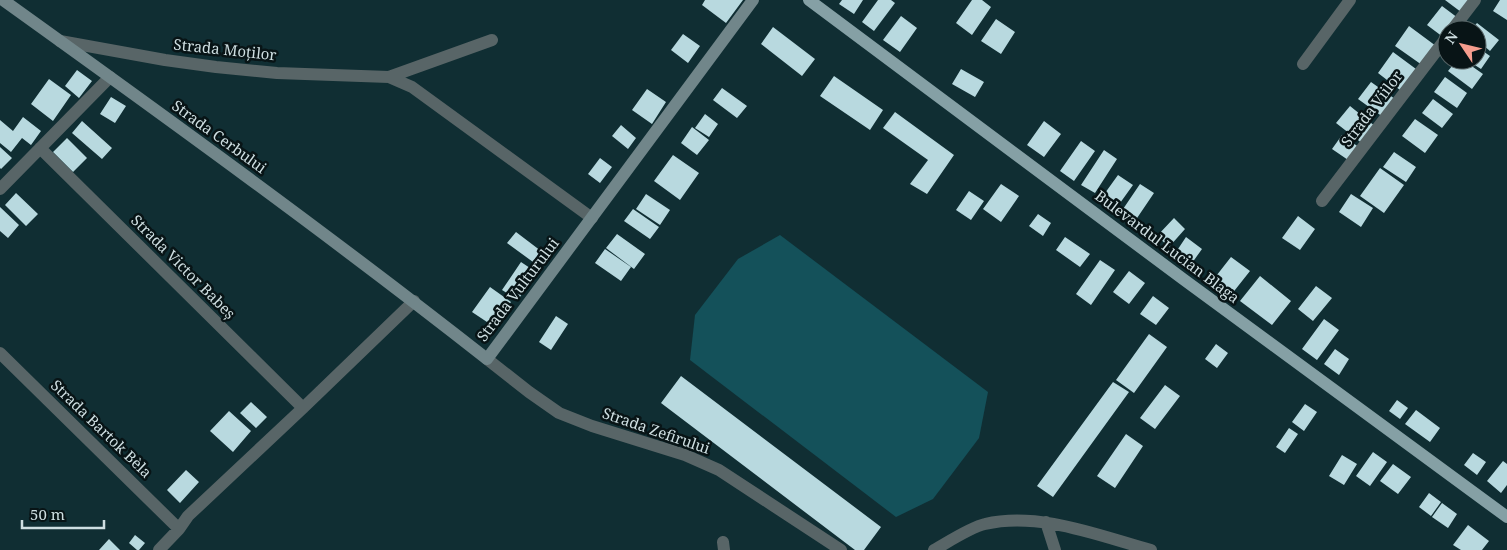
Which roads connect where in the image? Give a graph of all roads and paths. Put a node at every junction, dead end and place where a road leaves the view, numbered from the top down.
1 (3, 0) edge
2 (753, 0) edge
3 (809, 0) edge
4 (1350, 0) edge
5 (1475, 0) edge
6 (1460, 20) edge
7 (492, 40) dead end
8 (60, 41) junction
9 (1437, 50) edge
10 (1303, 64) dead end
11 (110, 77) junction
12 (389, 77) junction
13 (40, 148) junction
14 (0, 189) edge
15 (1322, 202) dead end
16 (592, 218) junction
17 (414, 302) junction
18 (0, 353) edge
19 (488, 359) junction
20 (304, 408) junction
21 (1507, 517) edge
22 (1046, 522) junction
23 (179, 529) junction
24 (831, 548) edge
25 (159, 550) edge
26 (934, 550) edge
27 (1055, 550) edge
28 (1151, 550) edge

1 - 8 street, Strada Cerbului
2 - 16 street, Strada Vulturului
3 - 21 main road, Bulevardul Lucian Blaga
4 - 10 street
5 - 6 street
7 - 12 street, Strada Moților
8 - 11 street, Strada Cerbului
8 - 12 street, Strada Moților
9 - 15 street, Strada Viilor
11 - 13 street
11 - 17 street, Strada Cerbului
12 - 16 street, Strada Moților
13 - 14 street
13 - 20 street, Strada Victor Babeș
16 - 19 street, Strada Vulturului
17 - 19 street, Strada Vulturului
17 - 20 street
18 - 23 street, Strada Bartok Bèla
19 - 24 street, Strada Zefirului
20 - 23 street
22 - 26 street
22 - 27 street
22 - 28 street
23 - 25 street

